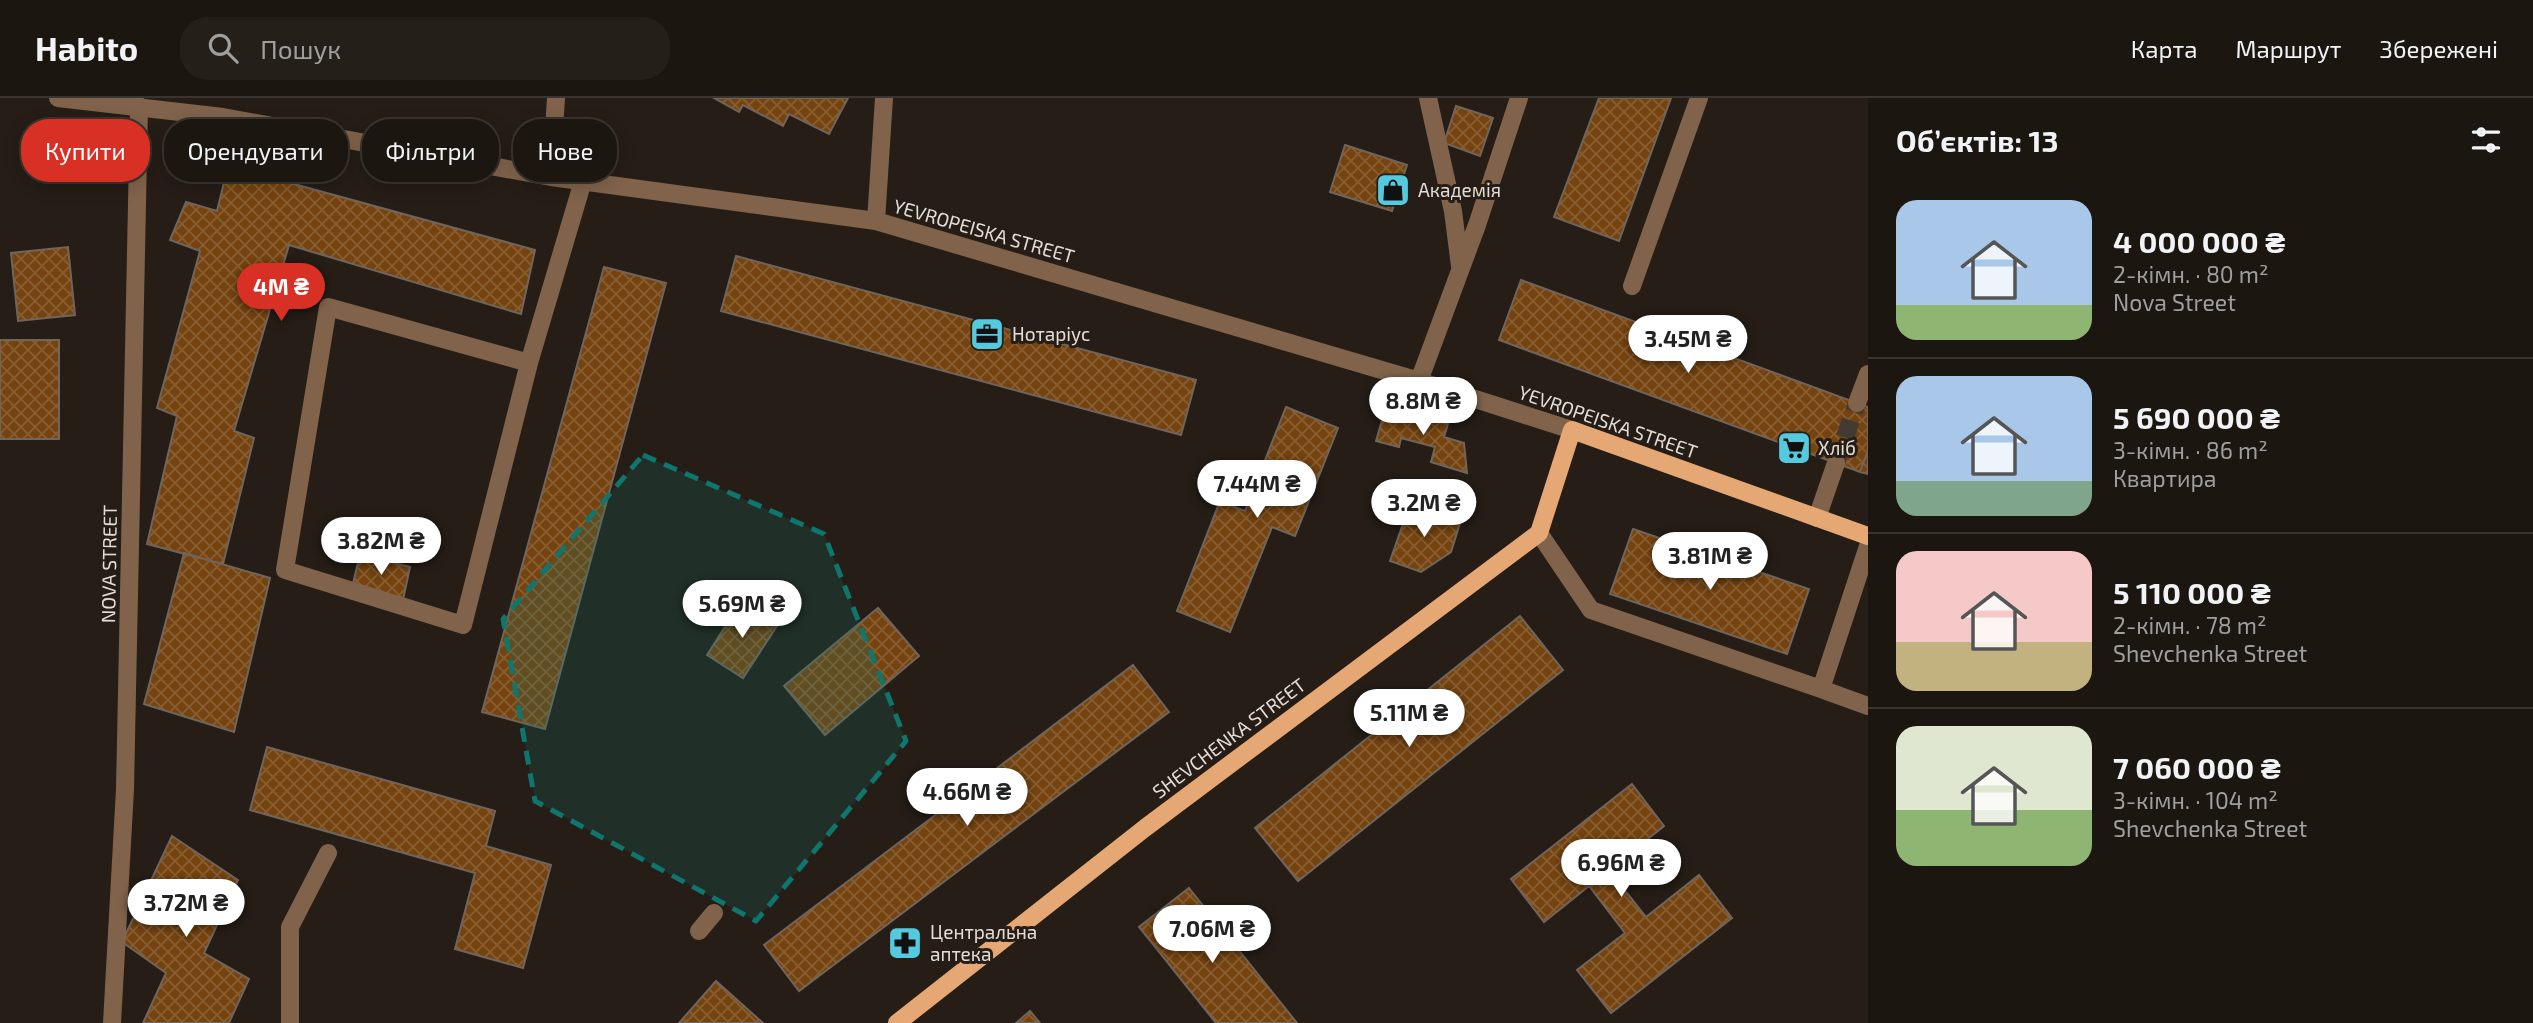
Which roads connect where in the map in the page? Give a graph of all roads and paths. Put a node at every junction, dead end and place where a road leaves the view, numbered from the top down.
1 (58, 98) edge
2 (556, 98) edge
3 (884, 98) edge
4 (1428, 98) edge
5 (1519, 98) edge
6 (1699, 98) edge
7 (139, 106) junction
8 (555, 119) edge
9 (513, 170) edge
10 (583, 182) edge
11 (590, 182) edge
12 (876, 221) junction
13 (1460, 269) junction
14 (1632, 286) dead end
15 (529, 363) junction
16 (1868, 374) edge
17 (1419, 381) junction
18 (1857, 403) tunnel mouth
19 (1572, 430) junction
20 (1836, 463) tunnel mouth
21 (1816, 518) junction
22 (1539, 533) junction
23 (1868, 536) edge
24 (1868, 546) edge
25 (1821, 689) junction
26 (1868, 706) edge
27 (328, 853) dead end
28 (714, 913) dead end
29 (699, 931) dead end
30 (112, 1023) edge
31 (290, 1023) edge
32 (897, 1023) edge

1 - 7 street, YEVROPEISKA STREET
2 - 8 street
3 - 12 street
4 - 13 street
5 - 13 street
6 - 14 street
7 - 9 street, YEVROPEISKA STREET
7 - 30 street, NOVA STREET
10 - 15 street
11 - 12 street, YEVROPEISKA STREET
12 - 17 street, YEVROPEISKA STREET
13 - 17 street
15 - 15 street
16 - 18 street
17 - 19 street, YEVROPEISKA STREET
19 - 21 main road, YEVROPEISKA STREET
19 - 22 main road
20 - 21 street
21 - 23 main road, YEVROPEISKA STREET
22 - 25 street
22 - 32 main road, SHEVCHENKA STREET
24 - 25 street
25 - 26 street
27 - 31 street
28 - 29 street

